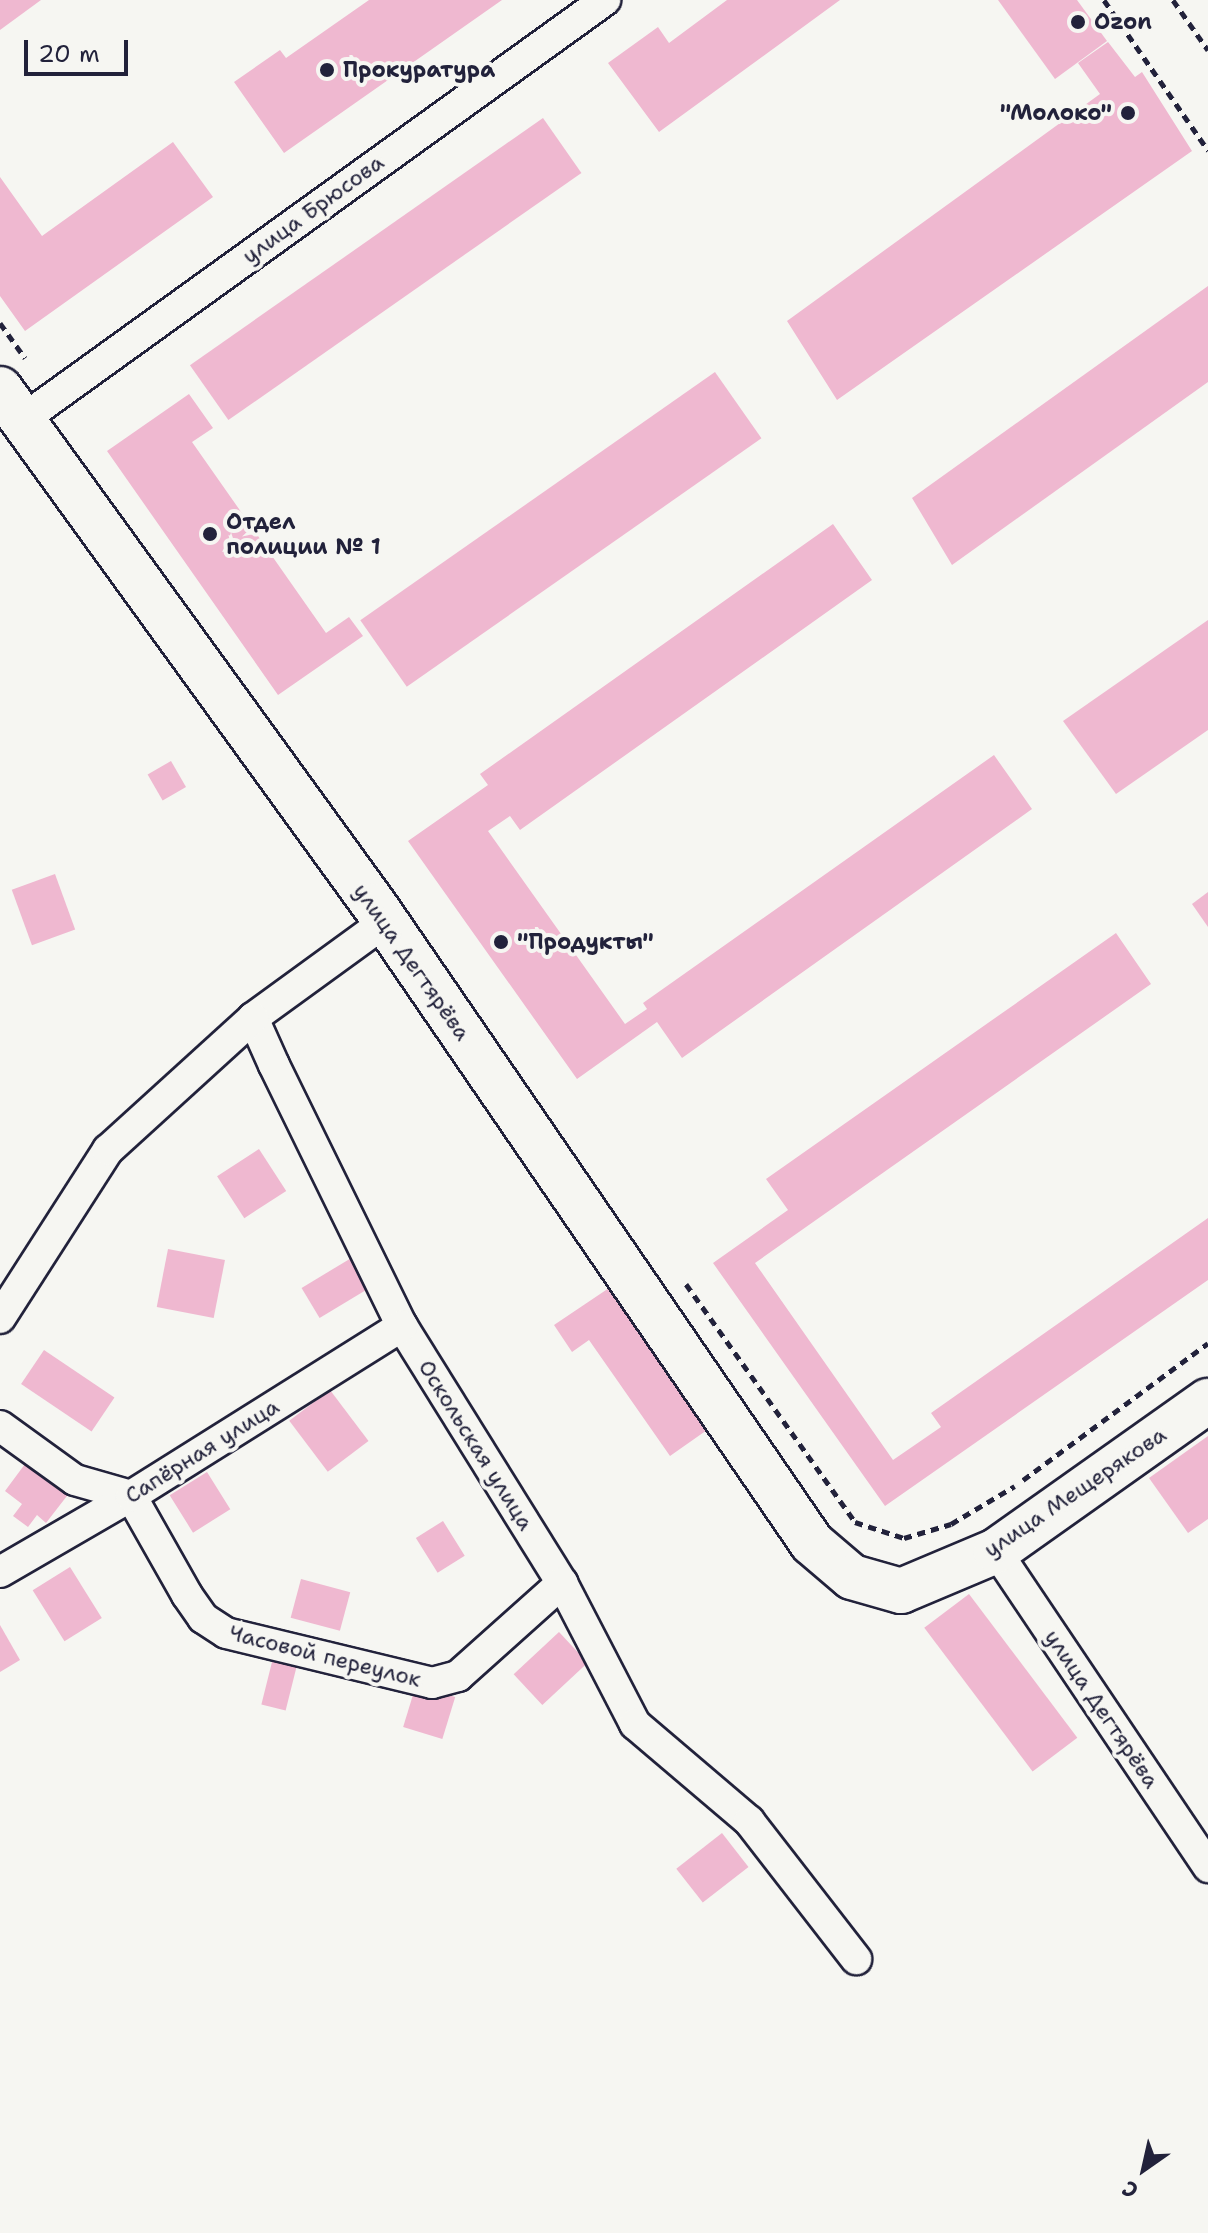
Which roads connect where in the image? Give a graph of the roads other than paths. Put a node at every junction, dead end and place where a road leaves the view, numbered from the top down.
1 (605, 0) edge
2 (11, 404) edge
3 (385, 922) junction
4 (253, 1018) junction
5 (0, 1318) edge
6 (402, 1326) junction
7 (1208, 1401) edge
8 (0, 1426) edge
9 (131, 1496) junction
10 (812, 1543) joint
11 (996, 1551) junction
12 (0, 1572) edge
13 (562, 1583) junction
14 (1208, 1867) edge
15 (856, 1959) dead end

1 - 2 street, улица Брюсова
2 - 3 street, улица Дегтярёва
3 - 4 street
3 - 10 street, улица Дегтярёва
4 - 5 street
4 - 6 street, Оскольская улица
6 - 9 street, Сапёрная улица
6 - 13 street, Оскольская улица
7 - 11 street, улица Мещерякова
8 - 9 street
9 - 12 street, Сапёрная улица
9 - 13 street, Часовой переулок
10 - 11 street, улица Мещерякова
11 - 14 street, улица Дегтярёва
13 - 15 street, Оскольская улица

